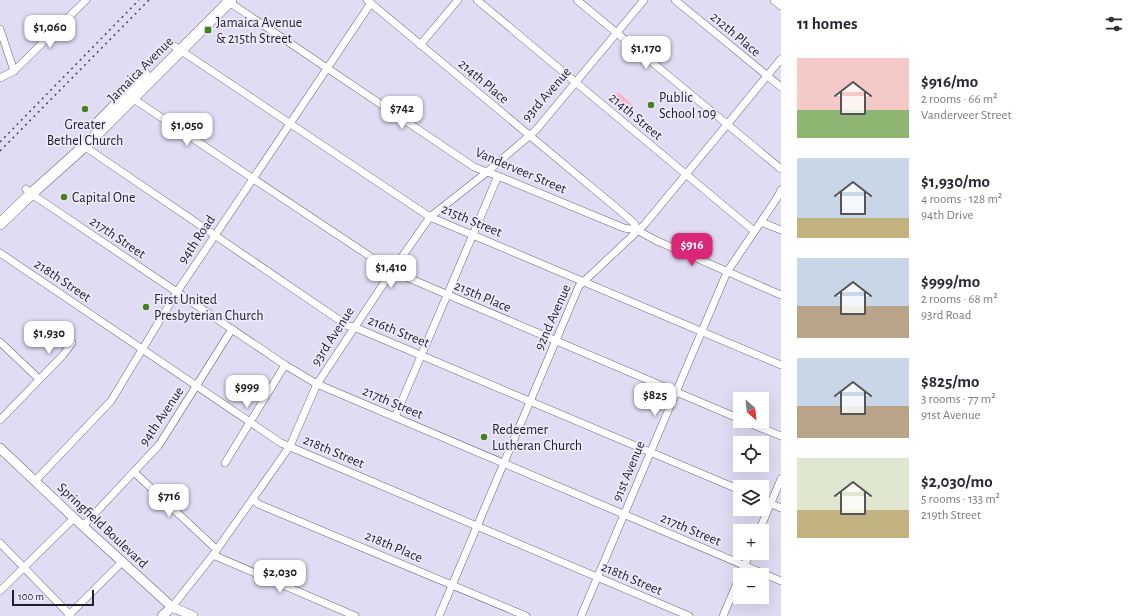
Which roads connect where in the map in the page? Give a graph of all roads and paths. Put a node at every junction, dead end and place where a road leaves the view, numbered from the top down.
1 (86, 0) edge
2 (458, 0) edge
3 (477, 0) edge
4 (577, 0) edge
5 (644, 0) edge
6 (675, 0) edge
7 (776, 0) edge
8 (227, 1) edge
9 (369, 2) edge
10 (781, 5) edge
11 (0, 29) edge
12 (616, 33) junction
13 (420, 45) junction
14 (177, 48) junction
15 (781, 59) edge
16 (327, 68) junction
17 (14, 71) junction
18 (767, 76) junction
19 (0, 78) edge
20 (575, 82) junction
21 (781, 88) edge
22 (129, 96) junction
23 (290, 124) junction
24 (727, 125) junction
25 (529, 135) junction
26 (81, 144) junction
27 (781, 169) edge
28 (487, 172) junction
29 (686, 174) junction
30 (498, 176) junction
31 (252, 179) junction
32 (781, 190) edge
33 (29, 191) junction
34 (619, 210) junction
35 (430, 217) junction
36 (1, 219) edge
37 (611, 222) junction
38 (761, 222) junction
39 (637, 230) junction
40 (781, 230) edge
41 (754, 231) junction
42 (472, 234) junction
43 (214, 235) junction
44 (0, 253) edge
45 (392, 271) junction
46 (727, 272) junction
47 (584, 281) junction
48 (177, 292) junction
49 (447, 294) junction
50 (781, 295) edge
51 (354, 327) junction
52 (232, 328) junction
53 (701, 332) junction
54 (556, 341) junction
55 (0, 342) edge
56 (72, 343) dead end
57 (142, 350) junction
58 (421, 354) junction
59 (285, 365) junction
60 (781, 365) edge
61 (38, 379) junction
62 (317, 384) junction
63 (196, 386) junction
64 (676, 392) junction
65 (530, 401) junction
66 (733, 416) edge
67 (395, 417) junction
68 (0, 420) edge
69 (250, 423) junction
70 (761, 428) edge
71 (781, 436) edge
72 (290, 446) junction
73 (0, 448) edge
74 (650, 452) junction
75 (225, 463) dead end
76 (504, 463) junction
77 (134, 472) junction
78 (781, 479) edge
79 (35, 481) junction
80 (733, 487) edge
81 (253, 499) junction
82 (771, 503) junction
83 (781, 508) edge
84 (624, 514) junction
85 (74, 518) junction
86 (762, 524) edge
87 (83, 526) junction
88 (477, 526) junction
89 (0, 543) edge
90 (214, 552) junction
91 (747, 560) edge
92 (122, 562) junction
93 (744, 566) junction
94 (24, 567) junction
95 (597, 577) junction
96 (781, 581) edge
97 (452, 585) junction
98 (0, 591) edge
99 (733, 592) edge
100 (172, 607) junction
101 (69, 615) edge
102 (162, 616) edge
103 (166, 616) edge
104 (193, 616) edge
105 (356, 616) edge
106 (439, 616) edge
107 (526, 616) edge
108 (581, 616) edge
109 (689, 616) edge
110 (723, 616) edge

1 - 17 street
2 - 13 street
3 - 20 street, 214th Street
4 - 12 street
5 - 12 street, 93rd Avenue
6 - 18 street, 212th Place
7 - 10 main road
8 - 14 main road, Jamaica Avenue
8 - 16 street, Vanderveer Street
9 - 13 street, 214th Place
9 - 16 street, 94th Road
11 - 17 street
12 - 20 street, 93rd Avenue
12 - 24 street
13 - 25 street, 214th Place
14 - 22 main road, Jamaica Avenue
14 - 23 street, 215th Street
15 - 18 street, 92nd Avenue
16 - 23 street, 94th Road
16 - 28 street, Vanderveer Street
17 - 19 street
18 - 21 street, 212th Place
18 - 24 street, 92nd Avenue
20 - 25 street, 93rd Avenue
20 - 29 street, 214th Street
22 - 26 main road, Jamaica Avenue
22 - 31 street, 215th Place
23 - 31 street, 94th Road
23 - 35 street, 215th Street
24 - 27 street
24 - 29 street, 92nd Avenue
25 - 28 street, 93rd Avenue
25 - 34 street, 214th Place
26 - 33 main road, Jamaica Avenue
26 - 43 street, 216th Street
28 - 30 street, Vanderveer Street
28 - 35 street, 93rd Avenue
29 - 39 street, 92nd Avenue
29 - 41 street, 214th Street
30 - 37 street, Vanderveer Street
30 - 42 street
31 - 43 street, 94th Road
31 - 45 street, 215th Place
32 - 38 street
33 - 36 main road, Jamaica Avenue
33 - 48 street, 217th Street
34 - 37 street
34 - 39 street, 214th Place
35 - 42 street, 215th Street
35 - 45 street, 93rd Avenue
37 - 39 street, Vanderveer Street
38 - 40 street
38 - 41 street
39 - 46 street, Vanderveer Street
39 - 47 street, 92nd Avenue
41 - 46 street, 91st Avenue
42 - 47 street, 215th Street
42 - 49 street
43 - 48 street, 94th Road
43 - 51 street, 216th Street
44 - 57 street, 218th Street
45 - 49 street, 215th Place
45 - 51 street, 93rd Avenue
46 - 50 street, Vanderveer Street
46 - 53 street, 91st Avenue
47 - 53 street, 215th Street
47 - 54 street, 92nd Avenue
48 - 52 street, 217th Street
48 - 57 street, 94th Road
49 - 54 street, 215th Place
49 - 58 street
51 - 58 street, 216th Street
51 - 62 street, 93rd Avenue
52 - 59 street, 217th Street
52 - 63 street, 94th Avenue
53 - 60 street, 215th Street
53 - 64 street, 91st Avenue
54 - 64 street, 215th Place
54 - 65 street, 92nd Avenue
55 - 61 street
56 - 61 street
57 - 63 street, 218th Street
57 - 79 street, 94th Road
58 - 65 street, 216th Street
58 - 67 street
59 - 62 street, 217th Street
59 - 69 street
61 - 68 street
62 - 67 street, 217th Street
62 - 72 street, 93rd Avenue
63 - 69 street, 218th Street
63 - 77 street, 94th Avenue
64 - 66 street, 215th Place
64 - 74 street, 91st Avenue
65 - 74 street, 216th Street
65 - 76 street, 92nd Avenue
67 - 76 street, 217th Street
69 - 72 street, 218th Street
69 - 75 street
70 - 71 street
72 - 81 street, 93rd Avenue
72 - 88 street, 218th Street
73 - 79 main road, Springfield Boulevard
74 - 80 street, 216th Street
74 - 84 street, 91st Avenue
76 - 84 street, 217th Street
76 - 88 street, 92nd Avenue
77 - 87 street, 94th Avenue
77 - 90 street
78 - 82 street
79 - 85 main road, Springfield Boulevard
81 - 90 street, 93rd Avenue
81 - 97 street, 218th Place
82 - 83 street
82 - 86 street
84 - 93 street, 217th Street
84 - 95 street, 91st Avenue
85 - 87 main road, Springfield Boulevard
85 - 94 street
87 - 92 main road, Springfield Boulevard
88 - 95 street, 218th Street
88 - 97 street, 92nd Avenue
89 - 94 street
90 - 100 street, 93rd Avenue
90 - 105 street
91 - 93 street
92 - 100 main road, Springfield Boulevard
92 - 101 street
93 - 96 street, 217th Street
94 - 98 street
94 - 101 street
95 - 108 street, 91st Avenue
95 - 109 street, 218th Street
97 - 106 street, 92nd Avenue
97 - 107 street, 218th Place
99 - 110 street
100 - 102 main road, 93rd Avenue
100 - 103 main road, 93rd Avenue
100 - 104 main road, Springfield Boulevard

